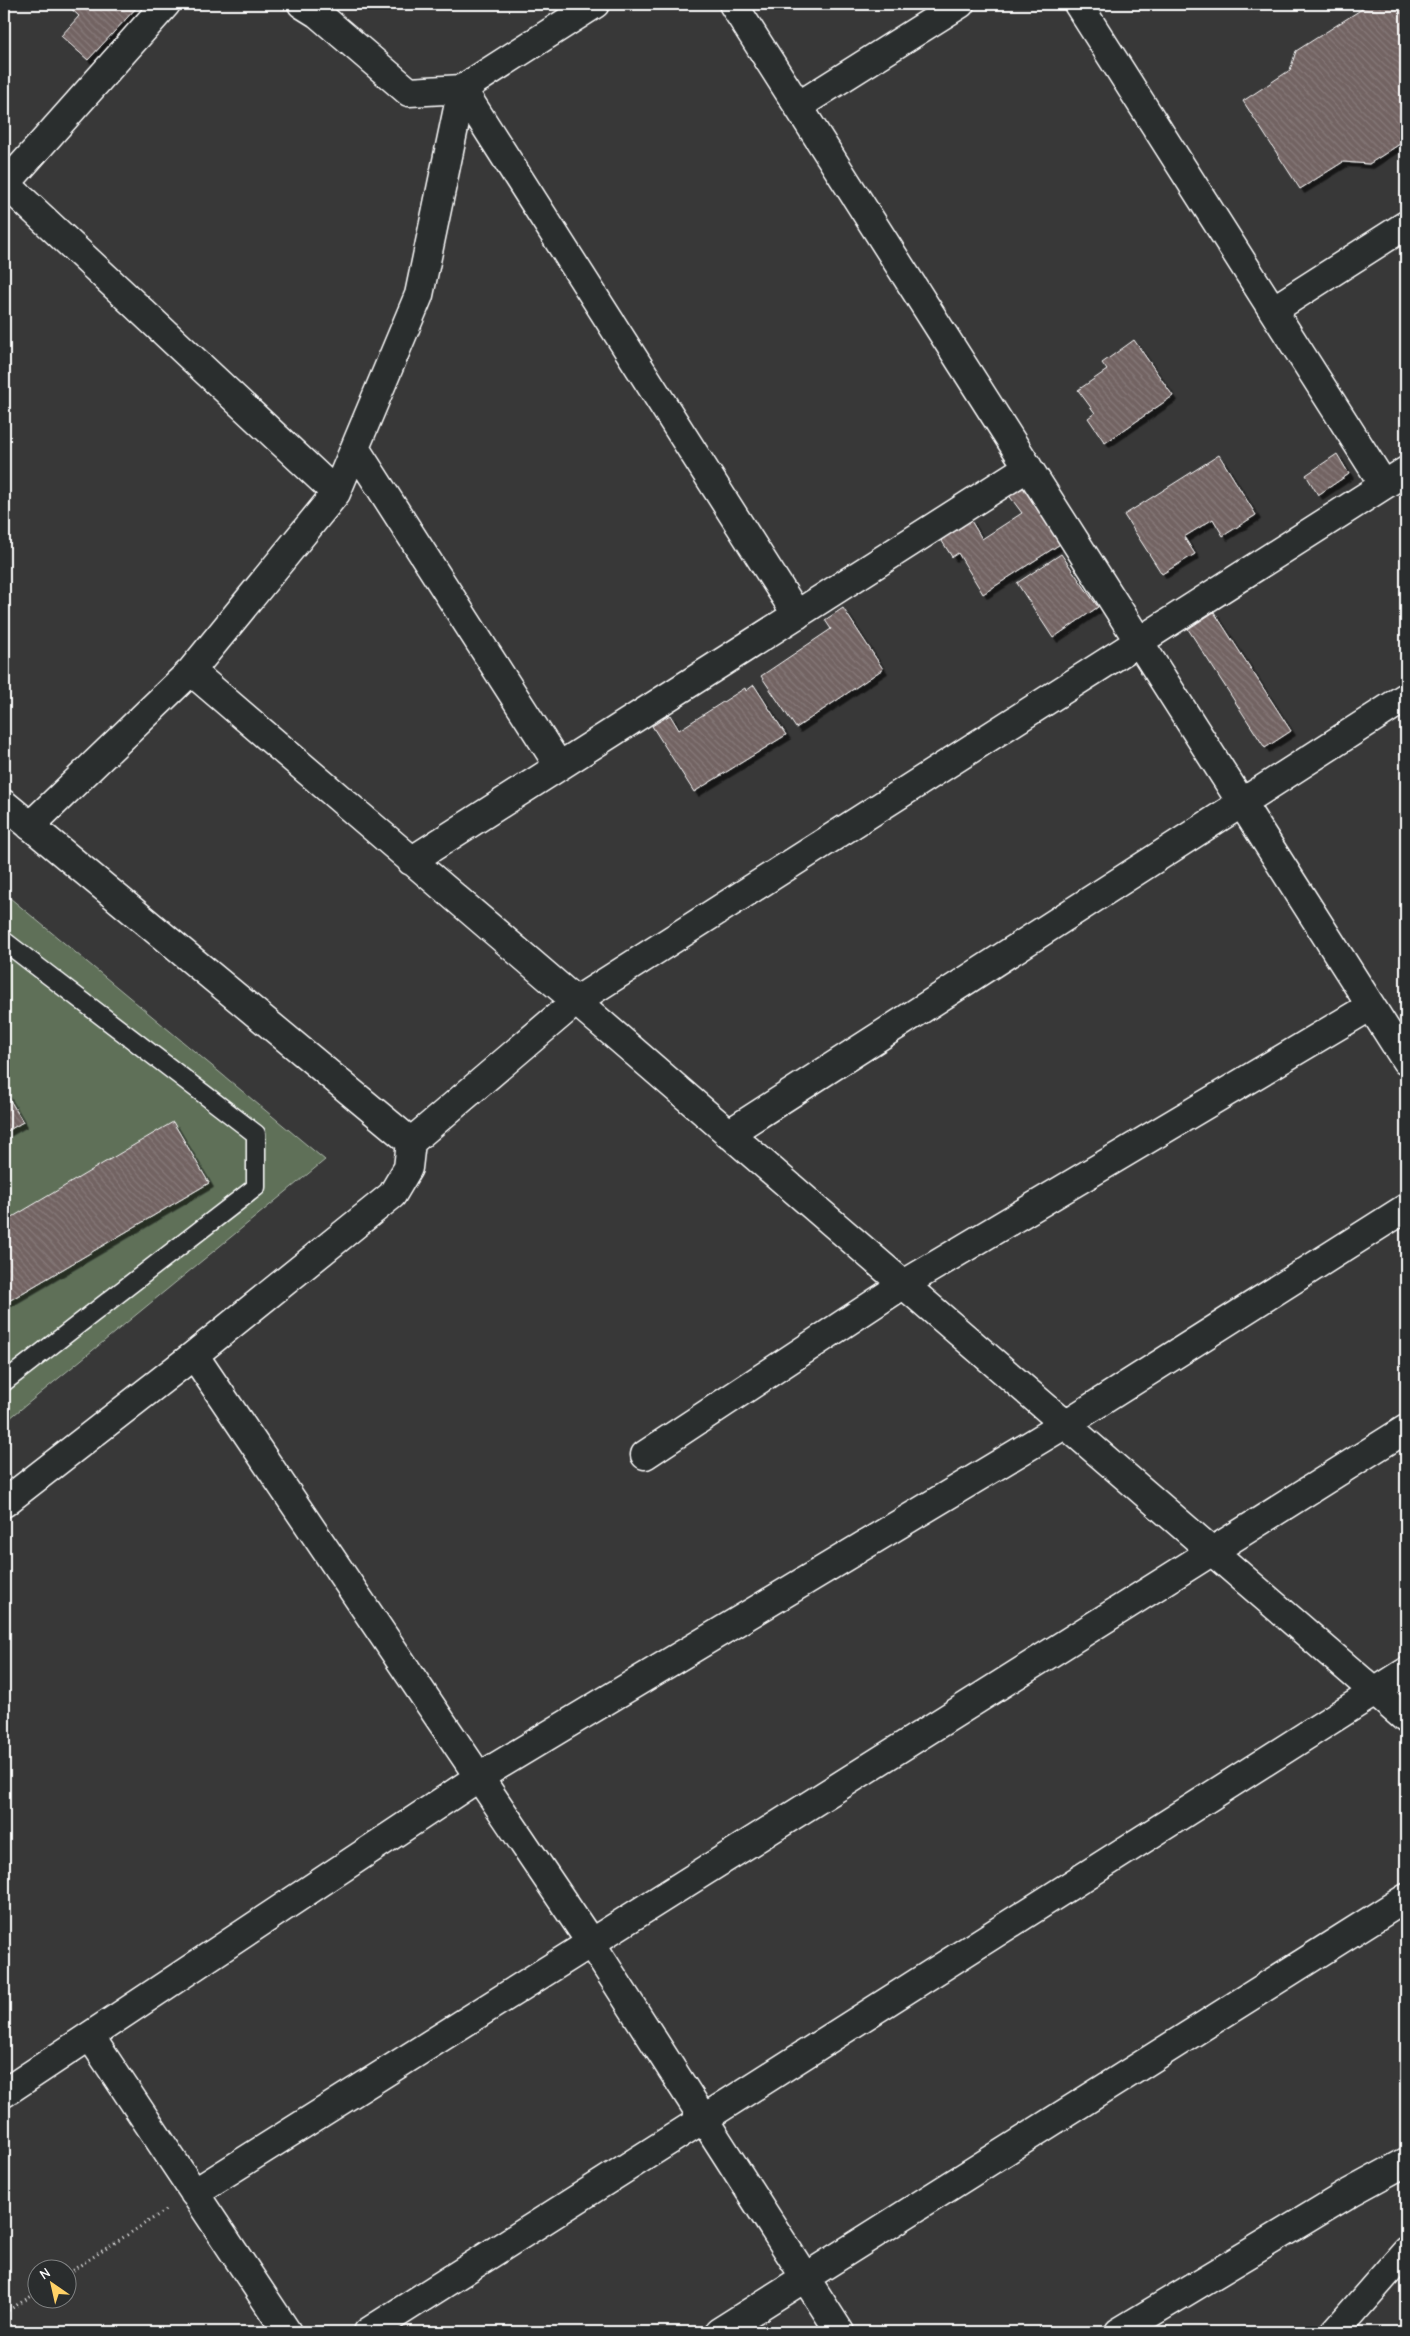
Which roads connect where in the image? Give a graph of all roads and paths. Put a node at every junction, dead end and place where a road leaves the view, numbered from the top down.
1 (166, 4) edge
2 (595, 4) edge
3 (733, 4) edge
4 (960, 4) edge
5 (1078, 4) edge
6 (317, 7) edge
7 (462, 89) junction
8 (798, 106) junction
9 (5, 185) edge
10 (1406, 225) edge
11 (1273, 310) junction
12 (355, 448) junction
13 (1028, 467) junction
14 (1395, 478) edge
15 (336, 493) junction
16 (797, 615) junction
17 (1139, 641) junction
18 (191, 671) junction
19 (1406, 697) edge
20 (559, 766) junction
21 (1241, 803) junction
22 (4, 804) edge
23 (30, 826) junction
24 (411, 861) junction
25 (5, 943) edge
26 (576, 1001) junction
27 (1371, 1006) junction
28 (1406, 1062) edge
29 (728, 1134) junction
30 (411, 1142) junction
31 (1406, 1208) edge
32 (904, 1284) junction
33 (194, 1355) junction
34 (4, 1382) edge
35 (1064, 1425) junction
36 (1406, 1428) edge
37 (644, 1455) dead end
38 (4, 1503) edge
39 (1212, 1551) junction
40 (1406, 1672) edge
41 (1375, 1692) junction
42 (1406, 1719) edge
43 (479, 1777) junction
44 (1406, 1898) edge
45 (591, 1943) junction
46 (90, 2036) junction
47 (4, 2093) edge
48 (704, 2119) junction
49 (1406, 2162) edge
50 (194, 2193) junction
51 (1406, 2251) edge
52 (78, 2267) edge
53 (806, 2279) junction
54 (28, 2298) edge
55 (4, 2313) edge
56 (287, 2332) edge
57 (368, 2332) edge
58 (719, 2332) edge
59 (840, 2332) edge
60 (1119, 2332) edge
61 (1335, 2332) edge

1 - 9 street
2 - 7 street
3 - 8 street
4 - 8 street
5 - 11 street
6 - 7 street
7 - 12 street
7 - 16 street
8 - 13 street
9 - 15 street
10 - 11 street
11 - 14 street
12 - 15 street
12 - 20 street
13 - 16 street
13 - 17 street
14 - 17 street
15 - 18 street
16 - 20 street
17 - 21 street
17 - 26 street
18 - 23 street
18 - 24 street
19 - 21 street
20 - 24 street
21 - 27 street
21 - 29 street
22 - 23 street
23 - 30 street
24 - 26 street
25 - 34 lane
26 - 29 street
26 - 30 street
27 - 28 street
27 - 32 street
29 - 32 street
30 - 33 street
31 - 35 street
32 - 35 street
32 - 37 street
33 - 38 street
33 - 43 street
35 - 39 street
35 - 43 street
36 - 39 street
39 - 41 street
39 - 45 street
40 - 41 street
41 - 42 street
41 - 48 street
43 - 45 street
43 - 46 street
44 - 53 street
45 - 48 street
45 - 50 street
46 - 47 street
46 - 50 street
48 - 53 street
48 - 57 street
49 - 60 street
50 - 52 path
50 - 56 street
51 - 61 street
53 - 58 street
53 - 59 street
54 - 55 path

